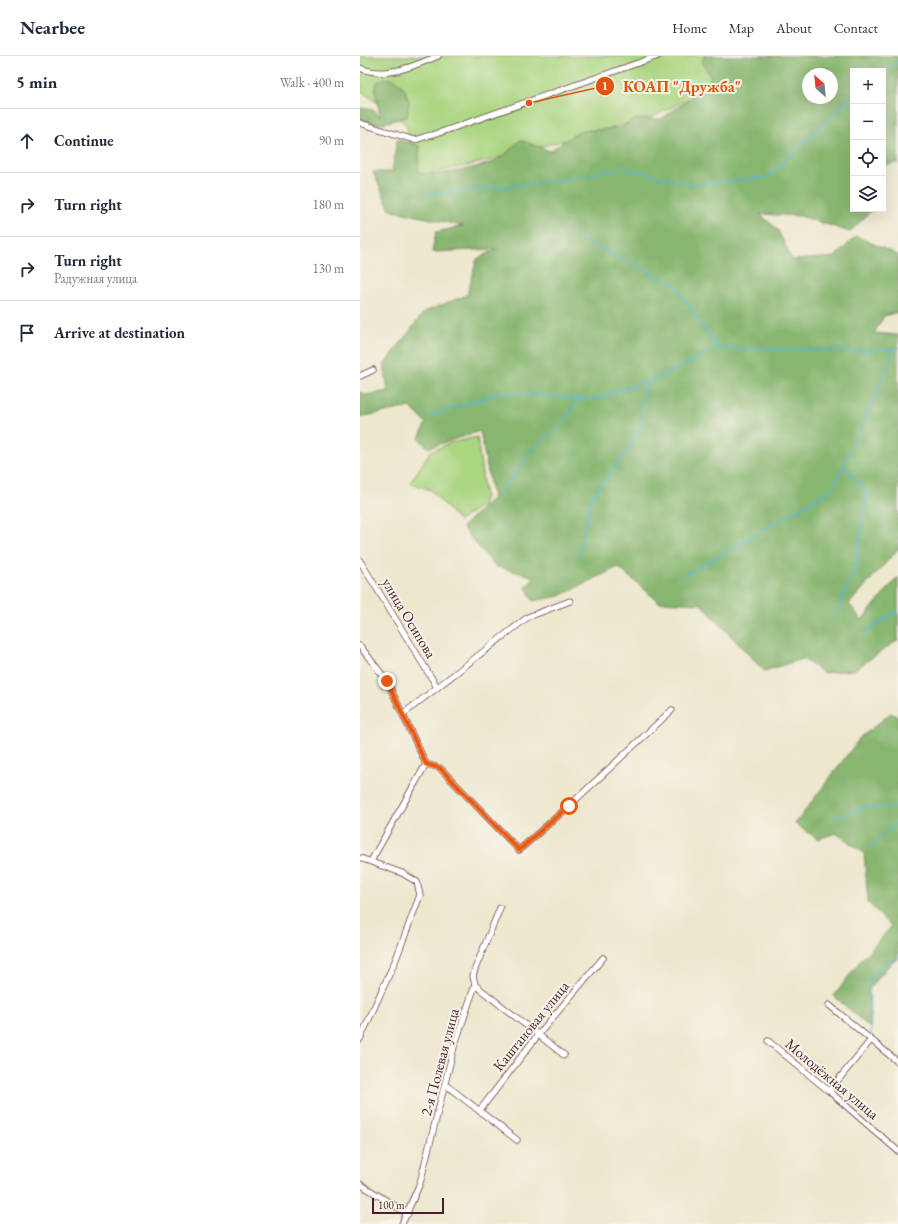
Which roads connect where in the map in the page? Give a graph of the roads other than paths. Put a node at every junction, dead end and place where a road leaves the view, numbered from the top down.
1 (438, 56) edge
2 (658, 56) edge
3 (360, 68) edge
4 (360, 123) edge
5 (374, 370) dead end
6 (360, 376) edge
7 (360, 561) edge
8 (570, 601) dead end
9 (360, 646) edge
10 (437, 688) junction
11 (672, 710) dead end
12 (403, 714) junction
13 (426, 764) junction
14 (360, 858) edge
15 (371, 861) junction
16 (500, 908) dead end
17 (603, 958) dead end
18 (475, 985) junction
19 (829, 1005) dead end
20 (538, 1035) junction
21 (360, 1039) edge
22 (871, 1040) junction
23 (768, 1041) dead end
24 (564, 1055) dead end
25 (898, 1062) edge
26 (446, 1085) junction
27 (829, 1091) junction
28 (480, 1110) junction
29 (517, 1140) dead end
30 (898, 1151) edge
31 (360, 1184) edge
32 (408, 1214) junction
33 (402, 1224) edge

1 - 3 street
2 - 4 street
5 - 6 street
7 - 10 street, улица Осипова
8 - 10 street
9 - 12 street
10 - 12 street
11 - 13 street
12 - 13 street
13 - 15 street
14 - 15 street
15 - 21 street
16 - 18 street, 2-я Полевая улица
17 - 20 street, Каштановая улица
18 - 20 street
18 - 26 street, 2-я Полевая улица
19 - 22 street
20 - 24 street
20 - 28 street, Каштановая улица
22 - 25 street
22 - 27 street
23 - 27 street, Молодёжная улица
26 - 28 street
26 - 32 street, 2-я Полевая улица
27 - 30 street, Молодёжная улица
28 - 29 street
31 - 32 street
32 - 33 street, 2-я Полевая улица

